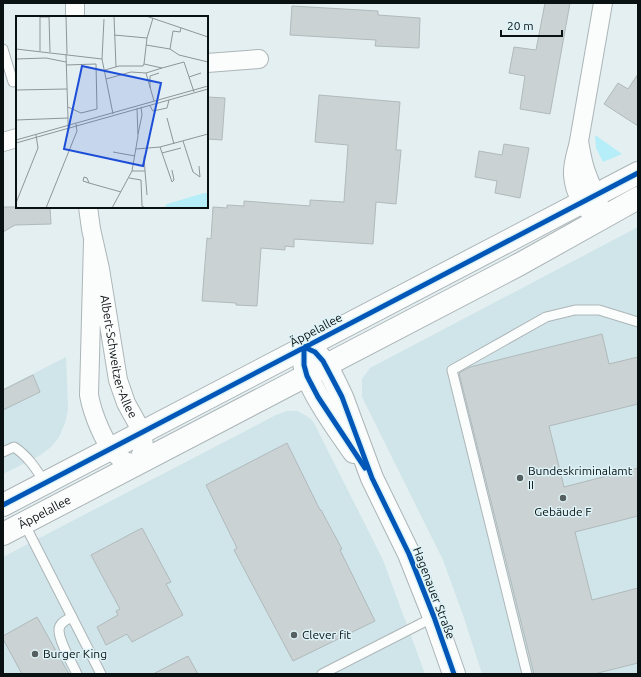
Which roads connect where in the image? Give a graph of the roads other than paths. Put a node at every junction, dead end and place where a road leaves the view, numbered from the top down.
1 (75, 3) edge
2 (603, 3) edge
3 (76, 16) edge
4 (3, 49) edge
5 (259, 59) dead end
6 (208, 63) edge
7 (13, 82) dead end
8 (16, 138) edge
9 (3, 142) edge
10 (638, 173) edge
11 (589, 198) junction
12 (638, 198) edge
13 (88, 208) edge
14 (600, 218) junction
15 (93, 241) junction
16 (638, 322) edge
17 (304, 347) junction
18 (327, 366) junction
19 (307, 376) junction
20 (142, 432) junction
21 (111, 449) junction
22 (3, 452) edge
23 (137, 465) junction
24 (372, 478) junction
25 (45, 483) junction
26 (3, 505) edge
27 (24, 524) junction
28 (3, 534) edge
29 (434, 616) junction
30 (72, 617) junction
31 (78, 674) edge
32 (100, 674) edge
33 (322, 674) edge
34 (454, 674) edge
35 (527, 674) edge

1 - 3 street
2 - 11 street
4 - 7 lane
5 - 6 street
8 - 9 street
10 - 11 main road, Äppelallee
11 - 14 street
11 - 17 main road, Äppelallee
12 - 14 main road, Äppelallee
13 - 15 street, Albert-Schweitzer-Allee
14 - 18 main road, Äppelallee
15 - 20 street, Albert-Schweitzer-Allee
15 - 21 street, Albert-Schweitzer-Allee
16 - 35 lane
17 - 18 main road, Hagenauer Straße
17 - 19 main road, Hagenauer Straße
17 - 20 main road, Äppelallee
18 - 19 main road, Äppelallee
18 - 24 main road, Hagenauer Straße
19 - 23 main road, Äppelallee
19 - 24 main road, Hagenauer Straße
20 - 21 main road, Äppelallee
20 - 23 street, Albert-Schweitzer-Allee
21 - 23 street, Albert-Schweitzer-Allee
21 - 25 main road, Äppelallee
22 - 25 lane
23 - 27 main road, Äppelallee
24 - 29 main road, Hagenauer Straße
25 - 26 main road, Äppelallee
27 - 28 main road, Äppelallee
27 - 30 lane
29 - 33 lane
29 - 34 main road, Hagenauer Straße
30 - 31 lane
30 - 32 lane

